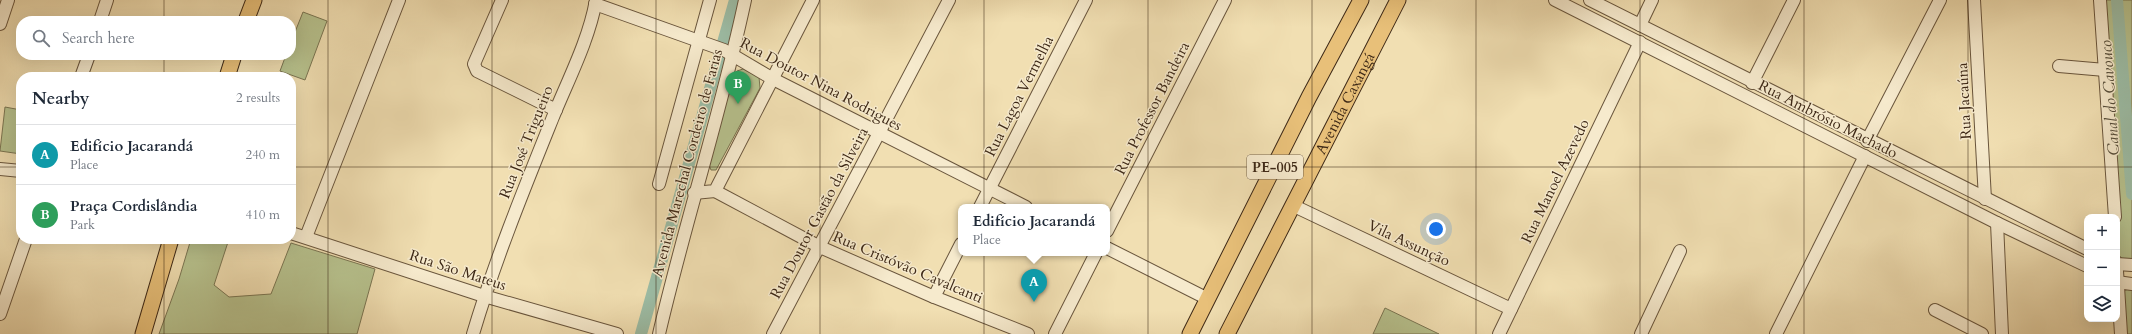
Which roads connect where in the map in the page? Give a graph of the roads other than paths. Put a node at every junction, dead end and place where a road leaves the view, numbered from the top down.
1 (8, 0) edge
2 (107, 0) edge
3 (254, 0) edge
4 (399, 0) edge
5 (502, 0) edge
6 (710, 0) edge
7 (745, 0) edge
8 (812, 0) edge
9 (948, 0) edge
10 (1086, 0) edge
11 (1225, 0) edge
12 (1361, 0) edge
13 (1398, 0) edge
14 (1555, 0) edge
15 (1590, 0) edge
16 (1652, 0) edge
17 (1794, 0) edge
18 (1940, 0) edge
19 (1974, 0) edge
20 (2100, 0) edge
21 (595, 2) edge
22 (102, 16) edge
23 (248, 16) edge
24 (0, 24) edge
25 (1640, 25) junction
26 (702, 42) junction
27 (1640, 42) junction
28 (728, 53) junction
29 (87, 60) edge
30 (232, 60) edge
31 (2059, 66) dead end
32 (2105, 70) junction
33 (83, 72) edge
34 (228, 72) edge
35 (773, 79) junction
36 (1752, 83) junction
37 (556, 110) junction
38 (880, 133) junction
39 (1867, 141) junction
40 (1865, 156) junction
41 (0, 169) edge
42 (16, 171) edge
43 (659, 184) dead end
44 (990, 188) junction
45 (715, 191) junction
46 (694, 193) junction
47 (1985, 199) junction
48 (982, 204) edge
49 (1020, 204) edge
50 (1292, 205) junction
51 (2115, 214) edge
52 (1997, 223) junction
53 (1110, 225) edge
54 (296, 234) edge
55 (306, 237) junction
56 (24, 244) edge
57 (170, 244) edge
58 (820, 247) junction
59 (2084, 248) edge
60 (958, 250) edge
61 (1110, 250) edge
62 (1680, 251) dead end
63 (1094, 256) edge
64 (2084, 265) edge
65 (2122, 274) edge
66 (484, 296) junction
67 (934, 297) junction
68 (1208, 299) junction
69 (1511, 309) junction
70 (1934, 310) dead end
71 (0, 314) edge
72 (143, 334) edge
73 (473, 334) edge
74 (617, 334) edge
75 (660, 334) edge
76 (773, 334) edge
77 (1028, 334) edge
78 (1054, 334) edge
79 (1190, 334) edge
80 (1228, 334) edge
81 (1499, 334) edge
82 (1640, 334) edge
83 (1776, 334) edge
84 (1982, 334) edge
85 (2002, 334) edge
86 (2121, 334) edge

1 - 24 street
2 - 22 street
3 - 23 main road
4 - 55 street
5 - 37 street
6 - 26 street
7 - 28 street, Avenida Marechal Cordeiro de Farias
8 - 35 street
9 - 38 street, Rua Doutor Gastão da Silveira
10 - 44 street, Rua Lagoa Vermelha
11 - 53 street, Rua Professor Bandeira
12 - 68 main road, PE-005
13 - 50 main road, Avenida Caxangá / PE-005
14 - 27 street, Rua Ambrósio Machado
15 - 25 street, Rua Ambrósio Machado
16 - 25 street
17 - 36 street
18 - 39 street
19 - 47 street, Rua Jacaúna
20 - 32 street
21 - 26 street, Rua Doutor Nina Rodrigues
21 - 37 street, Rua José Trigueiro
25 - 36 street, Rua Ambrósio Machado
26 - 28 street, Rua Doutor Nina Rodrigues
26 - 43 street
27 - 40 street, Rua Ambrósio Machado
27 - 69 street, Rua Manoel Azevedo
28 - 35 street, Rua Doutor Nina Rodrigues
28 - 46 street, Avenida Marechal Cordeiro de Farias
29 - 33 street
30 - 34 main road
31 - 32 street
32 - 51 street
35 - 38 street, Rua Doutor Nina Rodrigues
35 - 45 street
36 - 39 street, Rua Ambrósio Machado
37 - 66 street, Rua José Trigueiro
38 - 44 street, Rua Doutor Nina Rodrigues
38 - 58 street, Rua Doutor Gastão da Silveira
39 - 47 street, Rua Ambrósio Machado
40 - 52 street, Rua Ambrósio Machado
40 - 83 street
41 - 42 street
44 - 48 street, Rua Lagoa Vermelha
44 - 49 street, Rua Doutor Nina Rodrigues
45 - 46 street
45 - 58 street, Rua Cristóvão Cavalcanti
46 - 75 street, Avenida Marechal Cordeiro de Farias
47 - 59 street, Rua Ambrósio Machado
50 - 69 street, Vila Assunção
50 - 80 main road, Avenida Caxangá / PE-005
52 - 64 street, Rua Ambrósio Machado
52 - 85 street
54 - 55 street, Rua São Mateus
55 - 66 street, Rua São Mateus
56 - 71 street
57 - 72 main road
58 - 67 street, Rua Cristóvão Cavalcanti
58 - 76 street, Rua Doutor Gastão da Silveira
60 - 67 street
61 - 68 street
62 - 82 street
63 - 78 street
65 - 86 street
66 - 73 street, Rua José Trigueiro
66 - 74 street, Rua São Mateus
67 - 77 street, Rua Cristóvão Cavalcanti
68 - 79 main road, PE-005
69 - 81 street, Rua Manoel Azevedo
70 - 84 street

